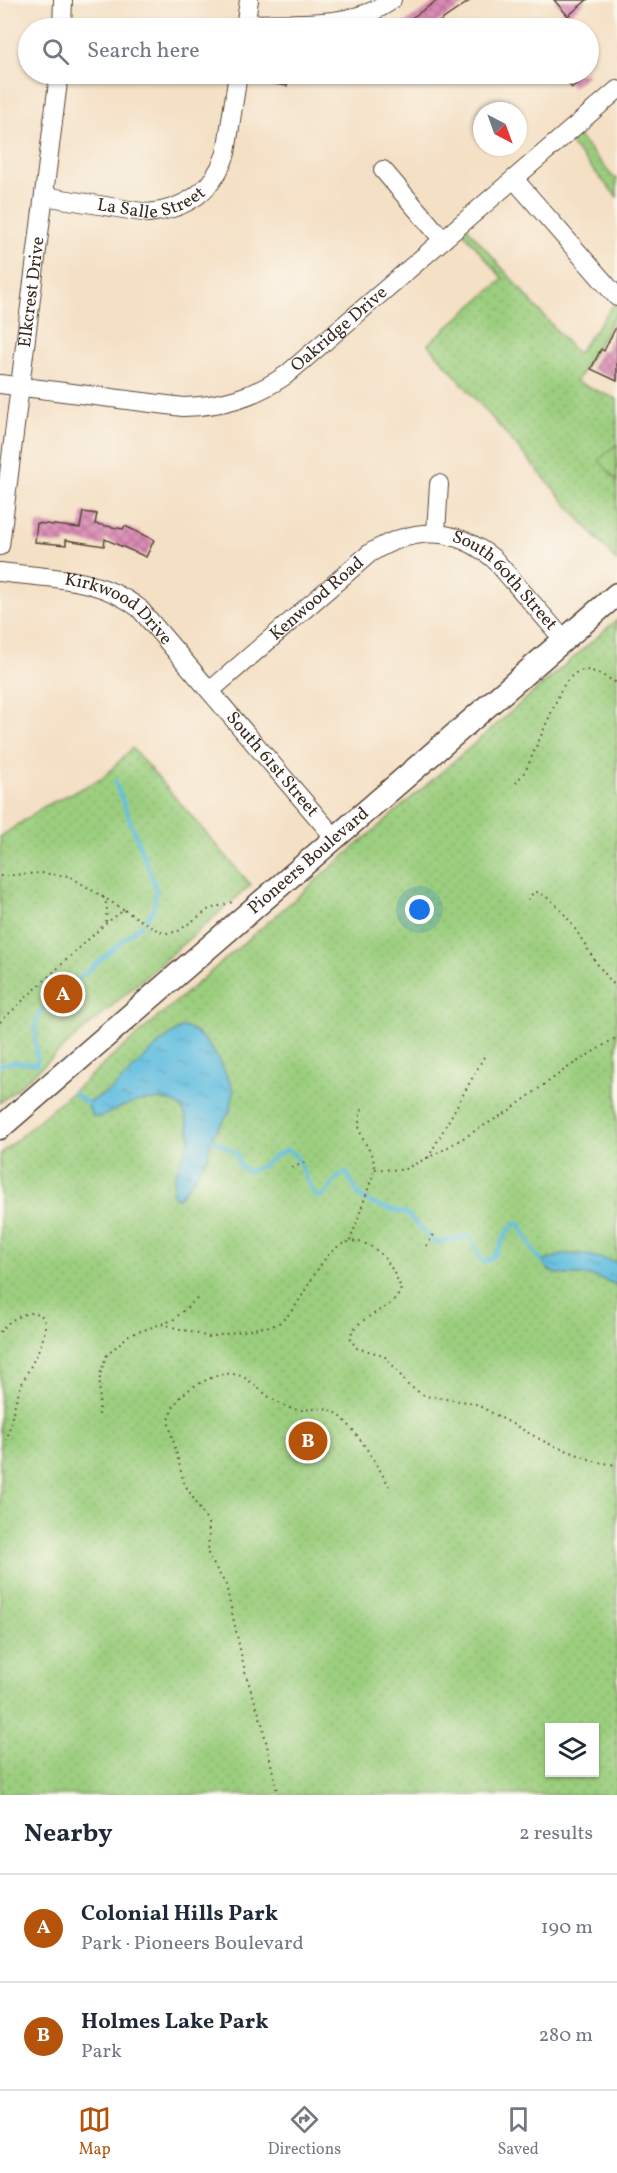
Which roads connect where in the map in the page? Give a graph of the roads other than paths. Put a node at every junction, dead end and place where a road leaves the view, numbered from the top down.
1 (63, 0) edge
2 (249, 0) edge
3 (392, 0) edge
4 (62, 18) edge
5 (246, 18) edge
6 (353, 18) edge
7 (58, 84) edge
8 (236, 84) edge
9 (617, 90) edge
10 (382, 170) dead end
11 (514, 179) junction
12 (44, 196) junction
13 (443, 240) junction
14 (617, 297) edge
15 (0, 384) edge
16 (20, 386) junction
17 (438, 484) dead end
18 (436, 533) junction
19 (0, 546) edge
20 (0, 572) edge
21 (617, 594) edge
22 (564, 640) junction
23 (211, 690) junction
24 (335, 838) junction
25 (0, 1128) edge

1 - 4 street
2 - 5 street
3 - 6 street
7 - 12 street, Elkcrest Drive
8 - 12 street, La Salle Street
9 - 11 street, Oakridge Drive
10 - 13 street
11 - 13 street, Oakridge Drive
11 - 14 street
12 - 16 street, Elkcrest Drive
13 - 16 street, Oakridge Drive
15 - 16 street, Oakridge Drive
16 - 19 street, Elkcrest Drive
17 - 18 street
18 - 22 street, South 60th Street
18 - 23 street, Kenwood Road
20 - 23 street, Kirkwood Drive
21 - 22 main road, Pioneers Boulevard
22 - 24 main road, Pioneers Boulevard
23 - 24 street, South 61st Street
24 - 25 main road, Pioneers Boulevard

